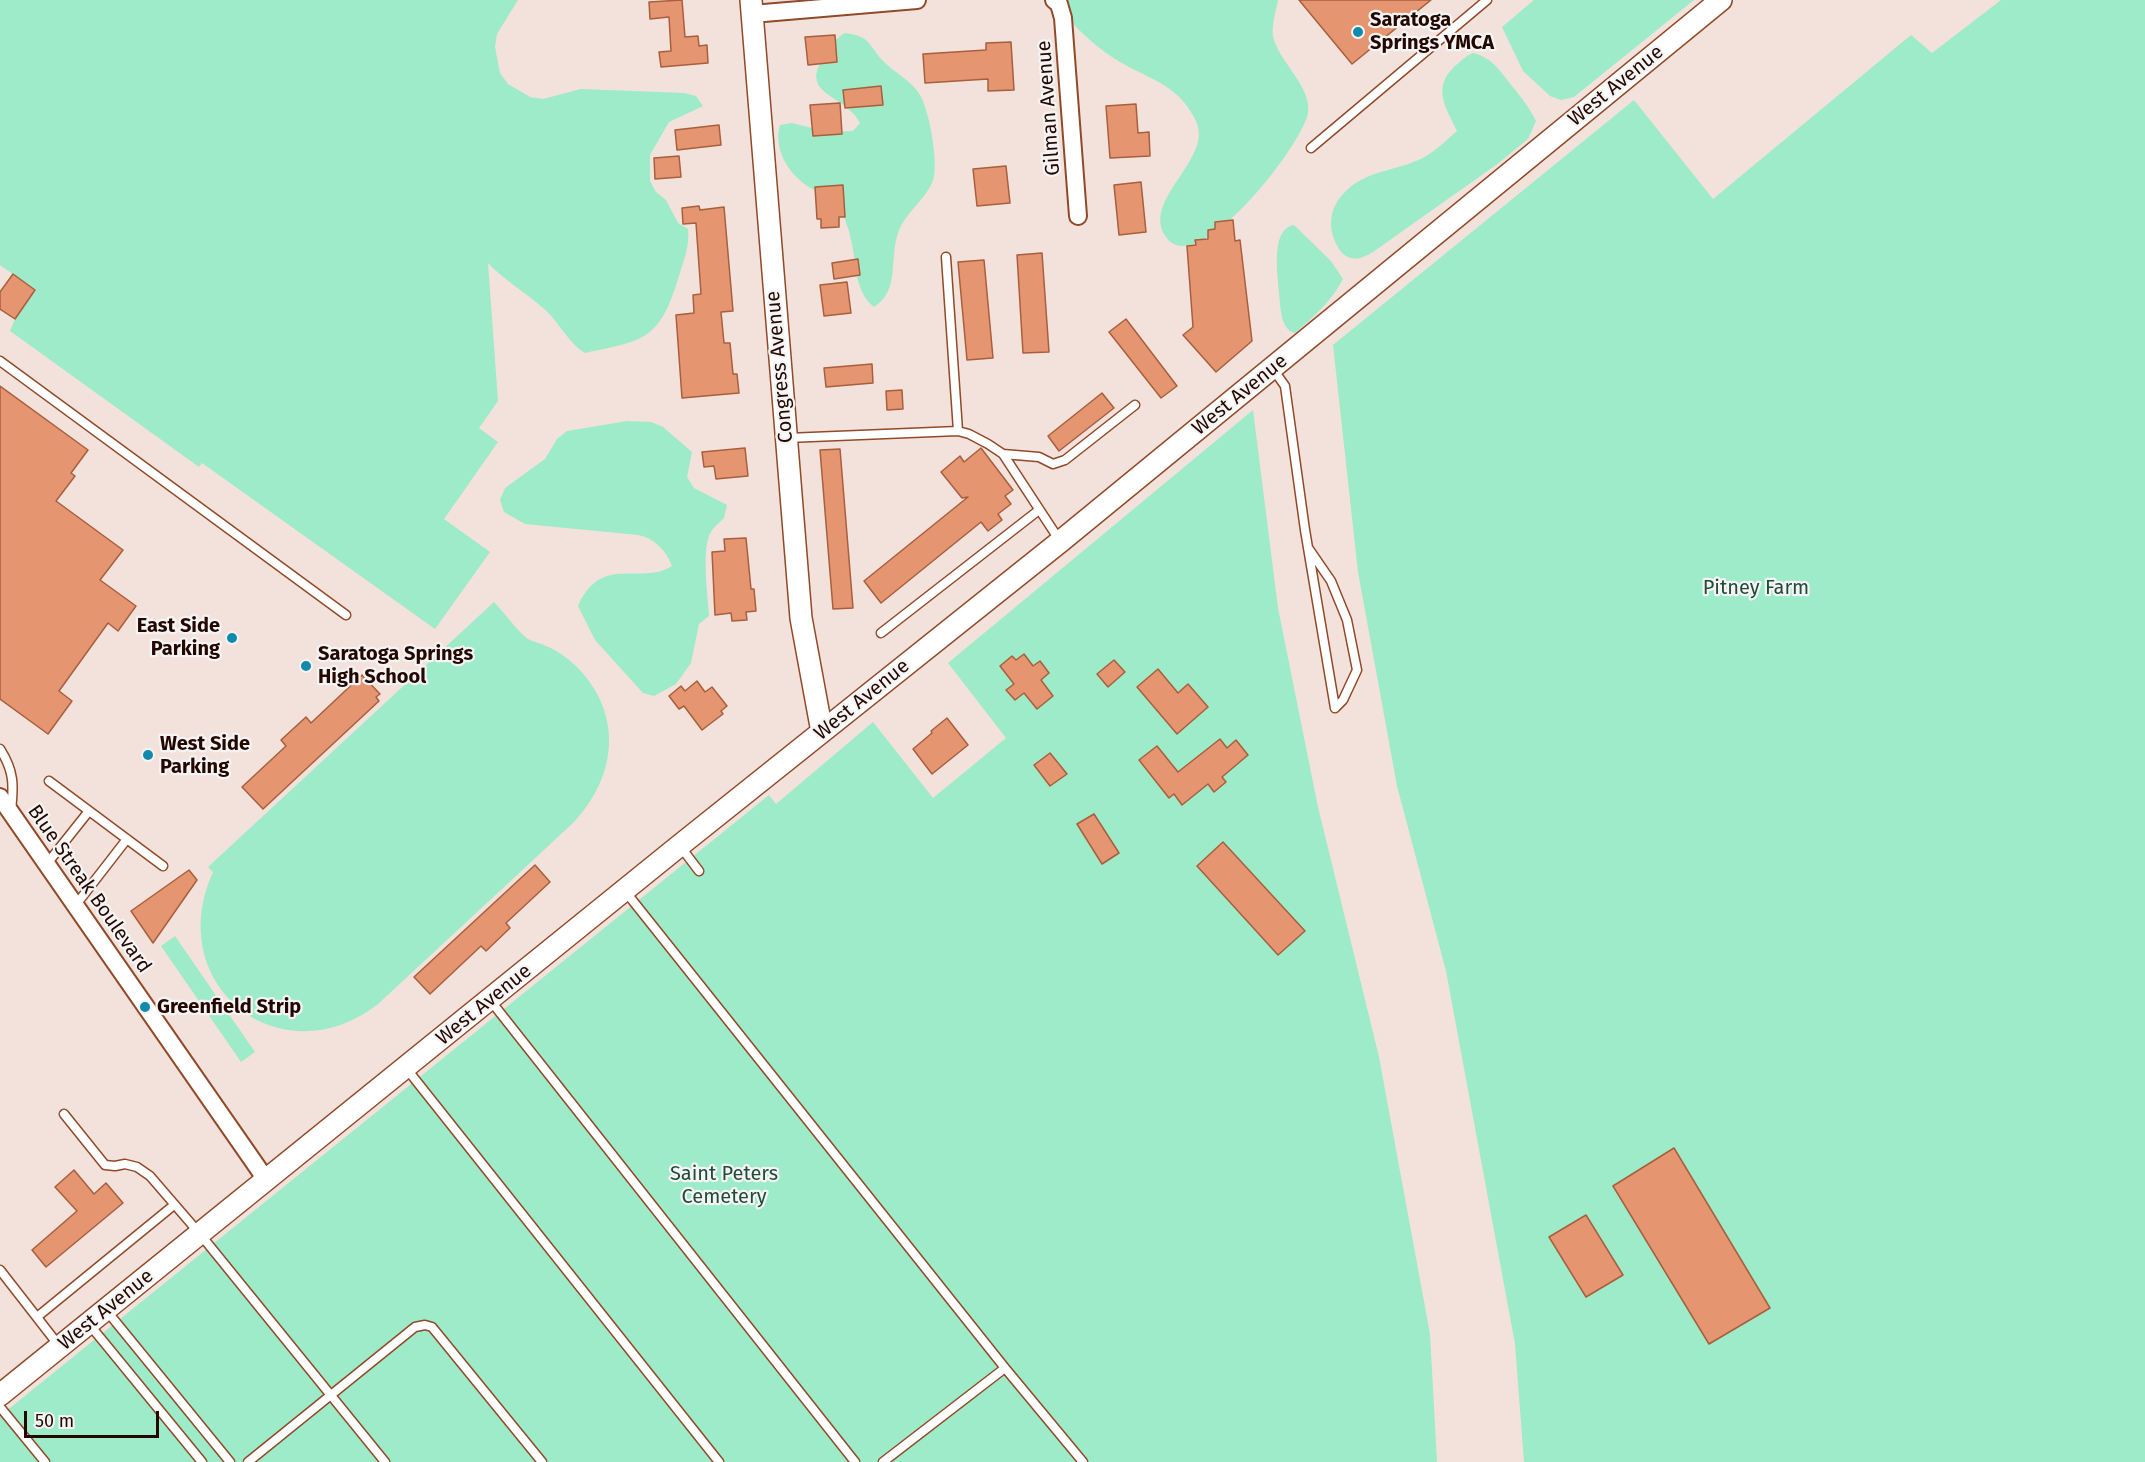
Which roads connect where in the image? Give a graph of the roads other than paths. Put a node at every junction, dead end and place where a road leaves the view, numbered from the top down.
1 (917, 0) edge
2 (1054, 0) edge
3 (1487, 0) edge
4 (1721, 0) edge
5 (752, 7) edge
6 (1311, 148) dead end
7 (1078, 216) dead end
8 (946, 257) dead end
9 (0, 361) edge
10 (1273, 369) junction
11 (1135, 405) dead end
12 (958, 431) junction
13 (786, 438) junction
14 (1003, 454) junction
15 (1039, 510) junction
16 (1061, 541) junction
17 (1309, 549) junction
18 (346, 615) dead end
19 (881, 633) dead end
20 (822, 732) junction
21 (0, 749) edge
22 (49, 782) dead end
23 (0, 798) edge
24 (89, 811) junction
25 (10, 813) junction
26 (127, 839) junction
27 (680, 846) junction
28 (46, 865) junction
29 (163, 866) dead end
30 (699, 871) dead end
31 (625, 891) junction
32 (75, 906) junction
33 (490, 1000) junction
34 (406, 1068) junction
35 (64, 1114) dead end
36 (267, 1181) junction
37 (174, 1204) junction
38 (200, 1234) junction
39 (0, 1270) edge
40 (106, 1310) junction
41 (37, 1317) junction
42 (89, 1324) junction
43 (60, 1348) junction
44 (1005, 1368) junction
45 (0, 1395) edge
46 (331, 1395) junction
47 (0, 1407) edge
48 (45, 1462) edge
49 (202, 1462) edge
50 (230, 1462) edge
51 (248, 1462) edge
52 (385, 1462) edge
53 (542, 1462) edge
54 (719, 1462) edge
55 (855, 1462) edge
56 (883, 1462) edge
57 (1083, 1462) edge

1 - 5 street
2 - 7 street, Gilman Avenue
3 - 6 lane
4 - 10 street, West Avenue
5 - 13 street, Congress Avenue
8 - 12 lane
9 - 18 lane
10 - 16 street, West Avenue
10 - 17 lane
11 - 14 lane
12 - 13 lane
12 - 14 lane
13 - 20 street, Congress Avenue
14 - 15 lane
15 - 16 lane
15 - 19 lane
16 - 20 street, West Avenue
17 - 17 lane
20 - 27 street, West Avenue
21 - 25 lane
22 - 24 lane
23 - 25 street, Blue Streak Boulevard
24 - 26 lane
24 - 28 lane
25 - 28 street, Blue Streak Boulevard
26 - 29 lane
26 - 32 lane
27 - 30 lane
27 - 31 street, West Avenue
28 - 32 street, Blue Streak Boulevard
31 - 33 street, West Avenue
31 - 44 lane
32 - 36 street, Blue Streak Boulevard
33 - 34 street, West Avenue
33 - 55 lane
34 - 36 street, West Avenue
34 - 54 lane
35 - 37 lane
36 - 38 street, West Avenue
37 - 38 lane
37 - 41 lane
38 - 40 street, West Avenue
38 - 46 lane
39 - 41 lane
40 - 42 street, West Avenue
40 - 50 lane
41 - 43 lane
42 - 43 street, West Avenue
42 - 49 lane
43 - 45 street, West Avenue
44 - 56 lane
44 - 57 lane
46 - 51 lane
46 - 52 lane
46 - 53 lane
47 - 48 lane

